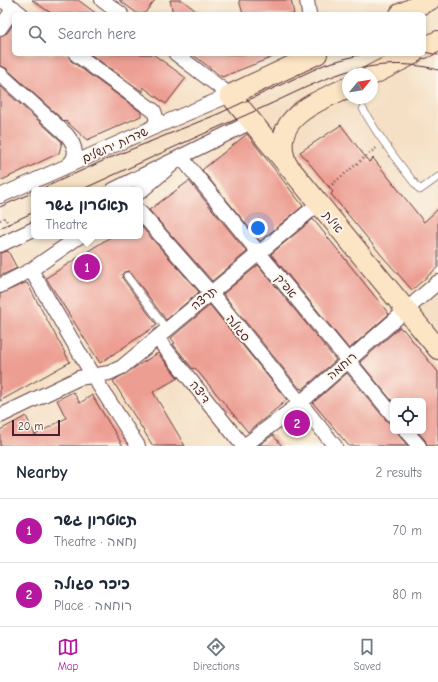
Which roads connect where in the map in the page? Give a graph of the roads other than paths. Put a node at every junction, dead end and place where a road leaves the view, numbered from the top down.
1 (2, 0) edge
2 (102, 0) edge
3 (430, 0) edge
4 (18, 11) edge
5 (118, 12) edge
6 (404, 12) edge
7 (12, 17) edge
8 (0, 28) edge
9 (438, 41) edge
10 (426, 47) edge
11 (79, 56) edge
12 (179, 56) edge
13 (302, 56) edge
14 (313, 56) edge
15 (409, 56) edge
16 (287, 68) junction
17 (378, 72) edge
18 (0, 74) edge
19 (342, 90) edge
20 (230, 95) junction
21 (363, 109) dead end
22 (253, 121) junction
23 (148, 130) junction
24 (181, 157) junction
25 (287, 164) junction
26 (68, 165) junction
27 (438, 177) edge
28 (122, 187) edge
29 (143, 189) edge
30 (0, 196) edge
31 (318, 204) junction
32 (143, 215) edge
33 (31, 230) edge
34 (76, 239) edge
35 (0, 245) edge
36 (259, 253) junction
37 (31, 270) junction
38 (127, 276) dead end
39 (438, 282) edge
40 (0, 286) edge
41 (211, 293) junction
42 (406, 310) junction
43 (162, 334) junction
44 (438, 349) edge
45 (348, 361) junction
46 (93, 376) junction
47 (299, 404) junction
48 (390, 411) edge
49 (0, 416) edge
50 (409, 434) edge
51 (138, 446) edge
52 (244, 446) edge
53 (335, 446) edge
54 (419, 446) edge

1 - 4 street
2 - 5 street
3 - 6 street
7 - 8 street
9 - 10 street
11 - 23 street
12 - 20 street
13 - 16 street
14 - 16 street
15 - 17 street
16 - 20 street
18 - 26 street
19 - 25 street
20 - 22 street, אילת
20 - 23 street, שדרות ירושלים
21 - 27 lane
22 - 24 street
22 - 25 street, אילת
23 - 26 street, שדרות ירושלים
24 - 28 street
24 - 29 street
24 - 36 street, אפ"ק
25 - 31 street, אילת
26 - 30 street, שדרות ירושלים
31 - 36 street, תרצה
31 - 42 street, אילת
32 - 41 street, סגולה
33 - 35 street
34 - 37 street
36 - 41 street, תרצה
36 - 45 street, אפ"ק
37 - 40 street
37 - 46 street
38 - 43 lane
39 - 42 street, רוחמה
41 - 43 street, תרצה
41 - 47 street, סגולה
42 - 44 street, אילת
42 - 45 street, רוחמה
43 - 46 street, תרצה
43 - 52 street, דיצה
45 - 47 street, רוחמה
45 - 48 street, אפ"ק
46 - 49 street, תרצה
46 - 51 street
47 - 52 street, רוחמה
47 - 53 street, סגולה
50 - 54 street

